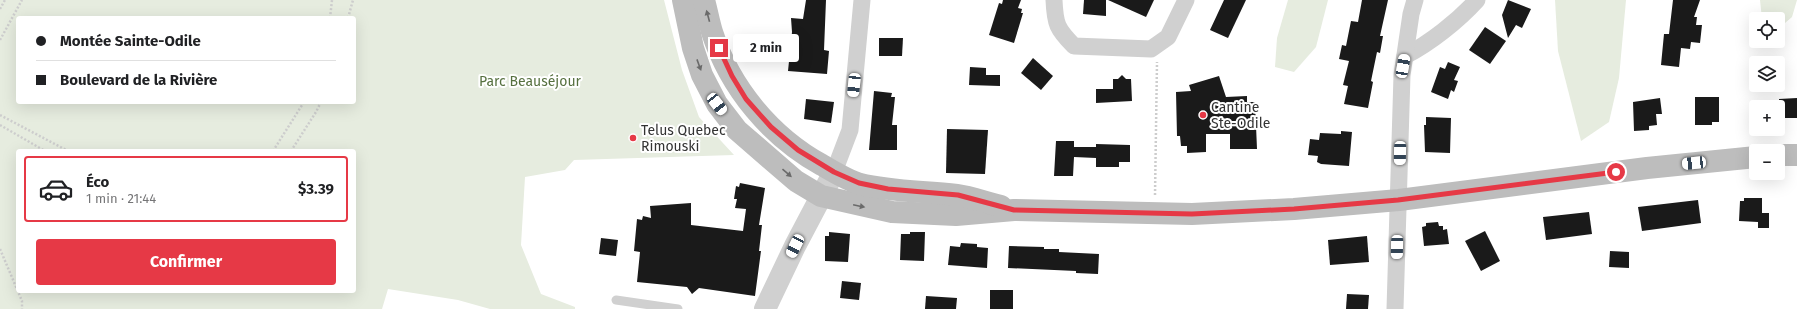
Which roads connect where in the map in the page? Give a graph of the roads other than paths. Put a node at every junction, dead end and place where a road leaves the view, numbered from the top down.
1 (682, 0) edge
2 (704, 0) edge
3 (862, 0) edge
4 (1054, 0) edge
5 (1186, 0) edge
6 (1415, 0) edge
7 (1477, 0) edge
8 (1405, 56) junction
9 (1785, 155) edge
10 (1797, 155) edge
11 (1749, 158) edge
12 (834, 172) junction
13 (821, 196) junction
14 (1398, 200) junction
15 (1014, 210) junction
16 (616, 300) dead end
17 (678, 309) edge
18 (765, 309) edge
19 (1395, 309) edge

1 -> 13 main road
12 -> 2 main road
3 - 12 street
4 - 5 street
6 - 8 street
7 - 8 street
8 - 14 street
9 - 10 main road
11 - 14 main road
12 - 13 street
12 - 15 main road
13 -> 15 main road
13 - 18 street
14 - 15 main road
14 - 19 street
16 - 17 lane

